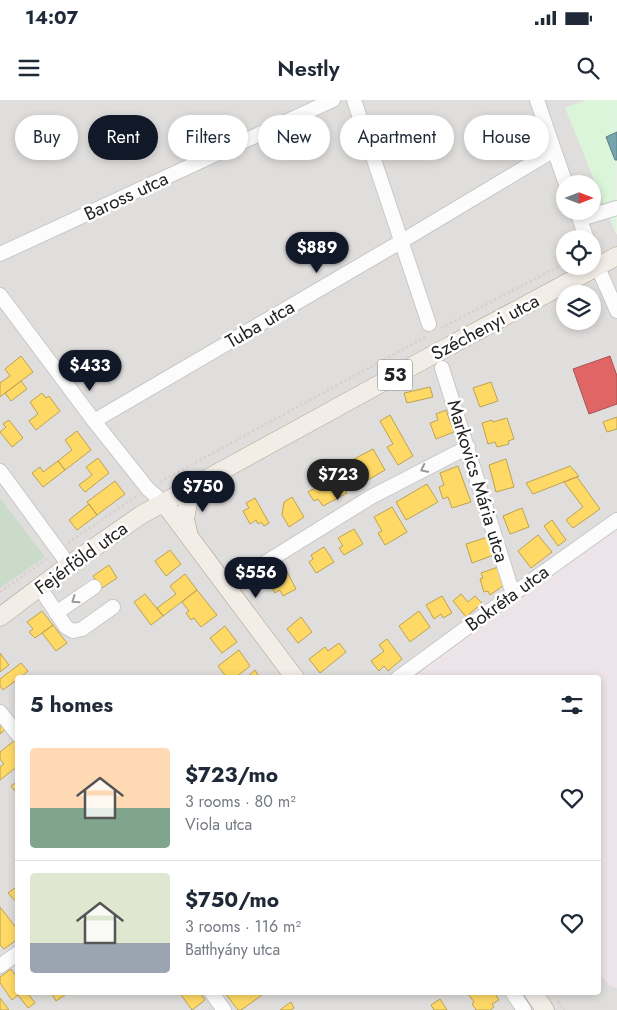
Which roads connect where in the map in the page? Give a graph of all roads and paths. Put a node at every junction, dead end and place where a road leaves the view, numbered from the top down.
1 (333, 100) edge
2 (354, 100) edge
3 (537, 100) edge
4 (554, 150) junction
5 (563, 175) edge
6 (617, 208) edge
7 (601, 211) edge
8 (402, 241) junction
9 (0, 254) edge
10 (617, 256) edge
11 (601, 260) edge
12 (556, 268) edge
13 (579, 275) edge
14 (601, 275) edge
15 (0, 295) edge
16 (617, 311) edge
17 (433, 329) junction
18 (442, 368) dead end
19 (94, 421) junction
20 (468, 446) junction
21 (0, 471) edge
22 (194, 486) junction
23 (148, 489) junction
24 (164, 503) junction
25 (617, 520) edge
26 (190, 540) junction
27 (58, 550) junction
28 (69, 564) junction
29 (94, 587) dead end
30 (226, 587) junction
31 (40, 588) junction
32 (0, 592) edge
33 (513, 594) junction
34 (113, 607) dead end
35 (56, 613) junction
36 (0, 617) edge
37 (293, 675) edge
38 (402, 675) edge
39 (0, 712) edge
40 (15, 731) edge
41 (15, 955) edge
42 (0, 966) edge
43 (213, 995) edge
44 (514, 995) edge
45 (535, 995) edge
46 (224, 1010) edge
47 (524, 1010) edge
48 (544, 1010) edge

1 - 9 street, Baross utca
2 - 8 street
3 - 4 street
4 - 5 street
4 - 8 street, Tuba utca
6 - 7 street
8 - 17 street
8 - 19 street, Tuba utca
10 - 11 main road, 53
12 - 17 path
13 - 22 main road, Széchenyi utca / 53
14 - 16 street
15 - 19 street
17 - 23 path
18 - 20 street, Markovics Mária utca
19 - 23 street
20 -> 30 street
20 - 33 street, Markovics Mária utca
21 - 27 street
22 - 24 main road, Széchenyi utca / 53
22 - 26 main road
23 - 24 street
23 - 27 path
24 - 26 main road
24 - 28 main road, Fejérföld utca / 53
25 - 33 street, Bokréta utca
26 - 30 main road
27 - 28 street
27 - 32 path
28 - 31 main road, Fejérföld utca / 53
29 -> 35 street
30 - 37 main road
31 - 35 street
31 - 36 main road, Fejérföld utca / 53
33 - 38 street, Bokréta utca
34 - 35 street
39 - 40 street
41 - 42 street
43 - 46 street
44 - 47 street
45 - 48 main road

